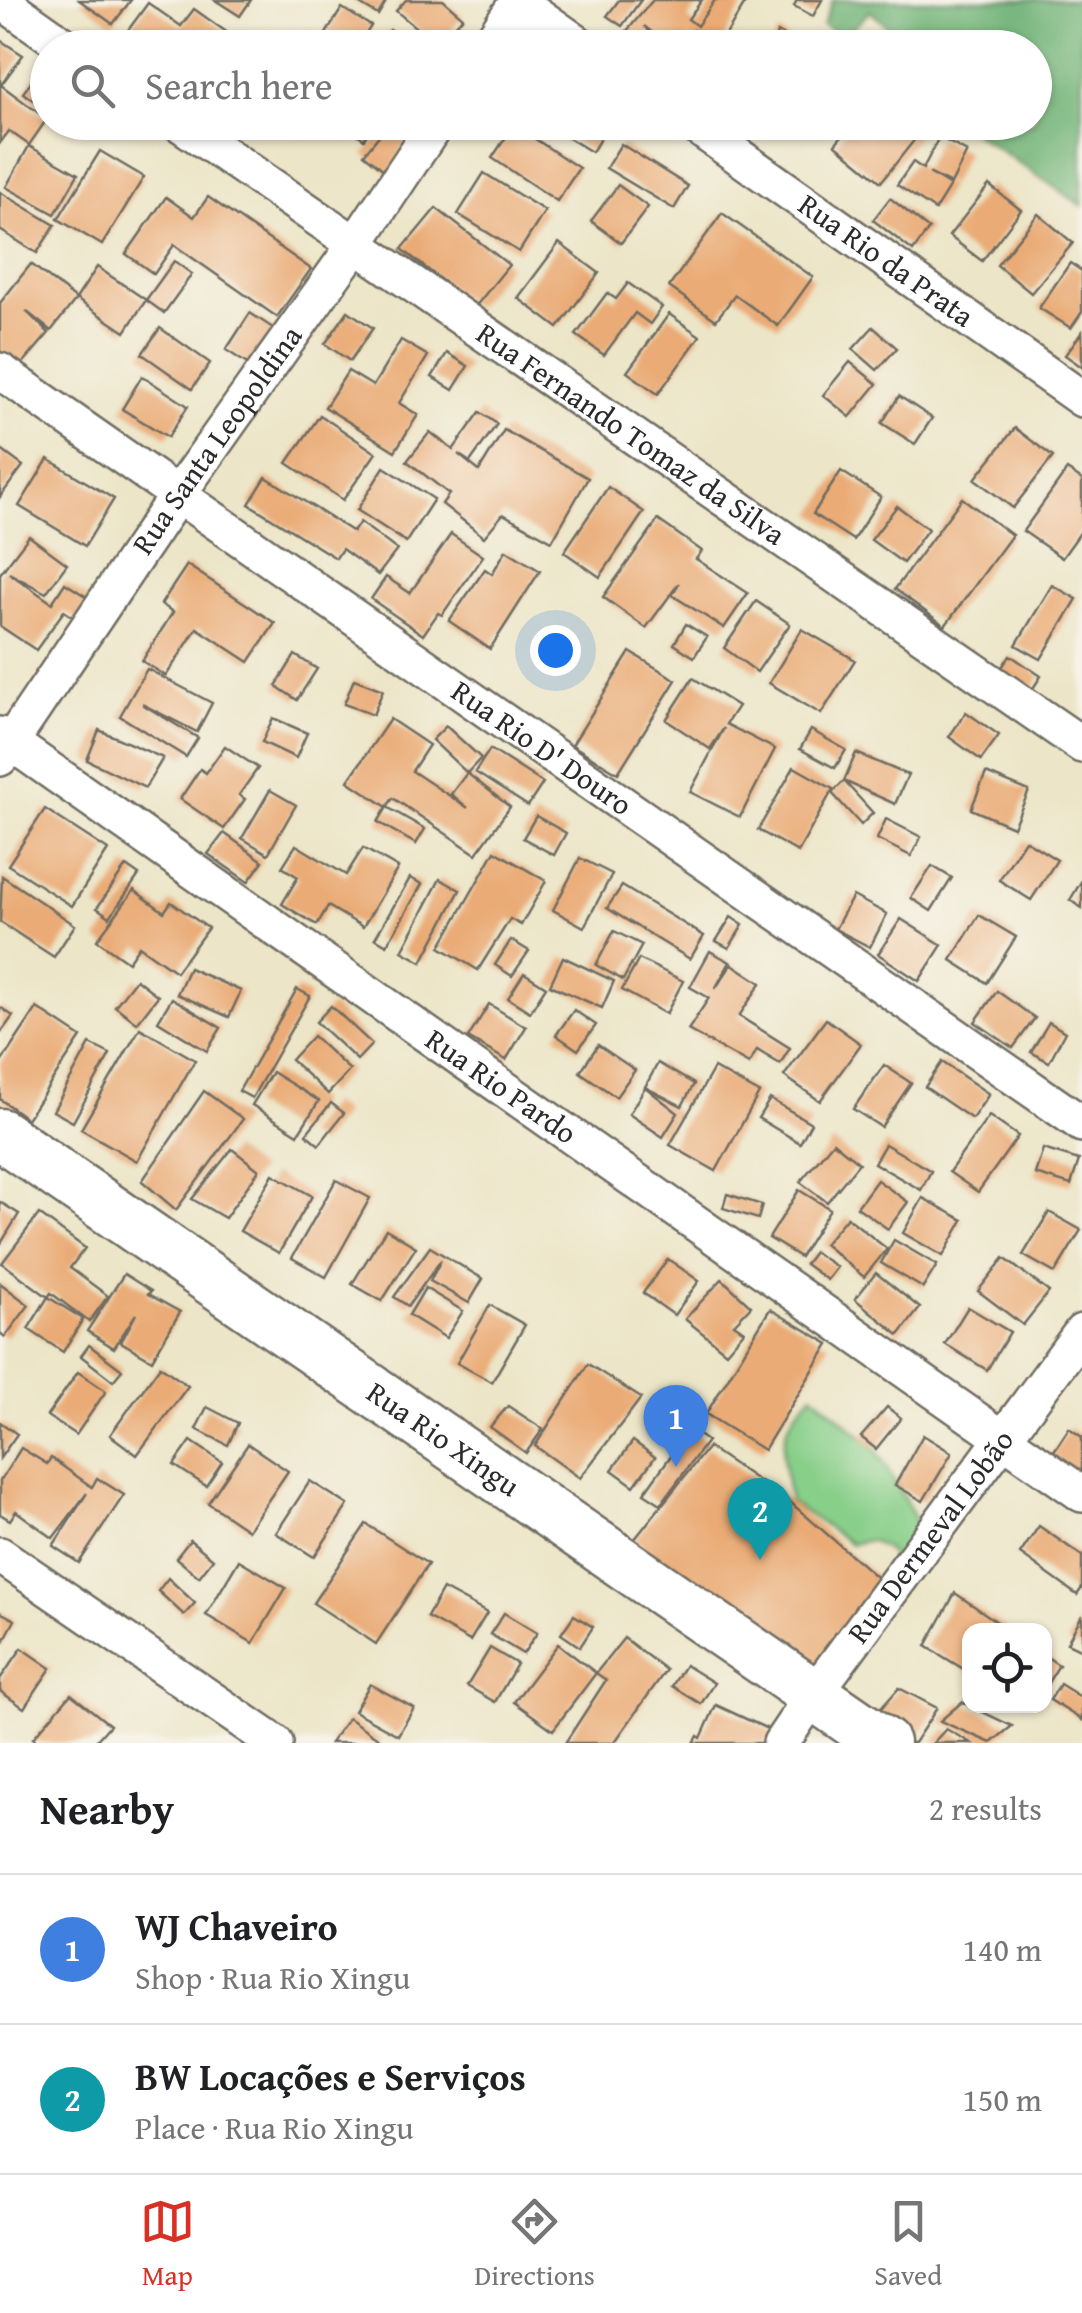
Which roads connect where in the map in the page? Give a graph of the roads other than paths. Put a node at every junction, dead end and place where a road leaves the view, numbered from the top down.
1 (0, 0) edge
2 (518, 0) edge
3 (42, 30) edge
4 (499, 30) edge
5 (559, 30) edge
6 (204, 140) edge
7 (425, 140) edge
8 (715, 140) edge
9 (355, 244) junction
10 (0, 371) edge
11 (1082, 399) edge
12 (178, 494) junction
13 (4, 745) edge
14 (1082, 745) edge
15 (1082, 1124) edge
16 (0, 1134) edge
17 (1082, 1332) edge
18 (1004, 1436) junction
19 (1082, 1494) edge
20 (0, 1555) edge
21 (814, 1694) junction
22 (275, 1743) edge
23 (781, 1743) edge
24 (884, 1743) edge

1 - 3 street
2 - 4 street
2 - 5 street
6 - 9 street, Rua Fernando Tomaz da Silva
7 - 9 street, Rua Santa Leopoldina
8 - 11 street, Rua Rio da Prata
9 - 12 street, Rua Santa Leopoldina
9 - 14 street, Rua Fernando Tomaz da Silva
10 - 12 street, Rua Rio D' Douro
12 - 13 street, Rua Santa Leopoldina
12 - 15 street, Rua Rio D' Douro
13 - 18 street, Rua Rio Pardo
16 - 21 main road, Rua Rio Xingu
17 - 18 street, Rua Dermeval Lobão
18 - 19 street, Rua Rio Pardo
18 - 21 street, Rua Dermeval Lobão
20 - 22 street
21 - 23 street, Rua Dermeval Lobão
21 - 24 main road, Rua Rio Xingu

